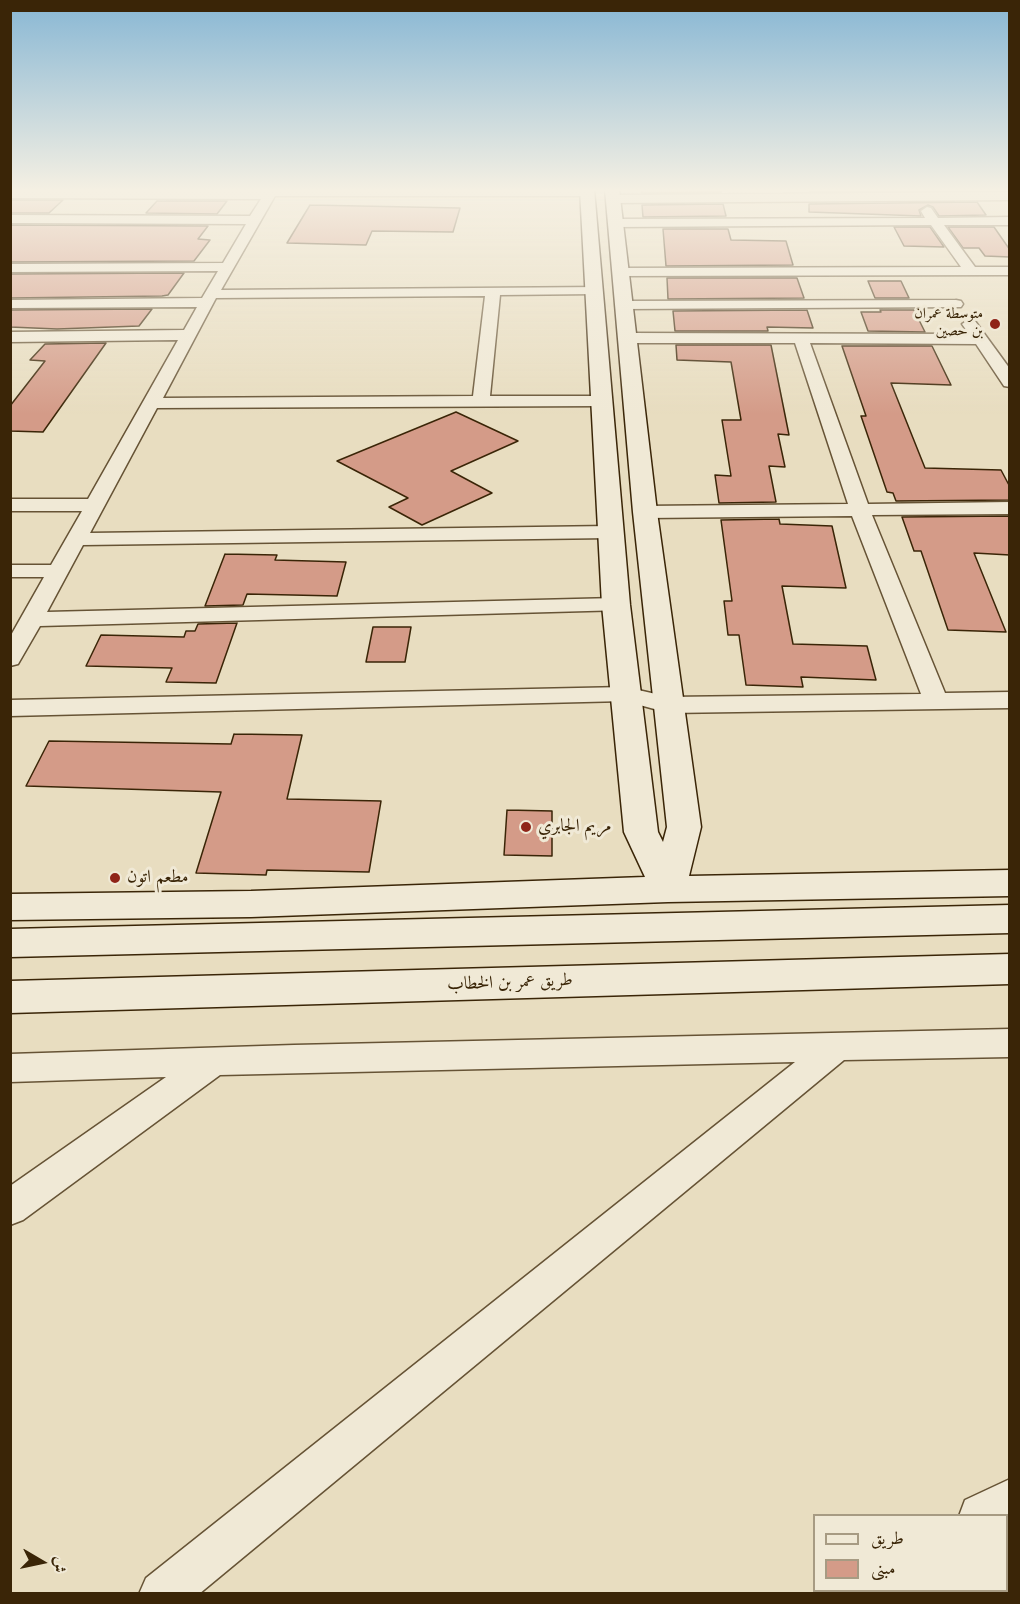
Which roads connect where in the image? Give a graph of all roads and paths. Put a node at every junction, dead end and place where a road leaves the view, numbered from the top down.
1 (230, 264) edge
2 (593, 264) edge
3 (620, 264) edge
4 (966, 264) edge
5 (228, 267) junction
6 (10, 268) edge
7 (934, 271) junction
8 (971, 271) junction
9 (1010, 271) edge
10 (621, 272) junction
11 (595, 290) junction
12 (493, 291) junction
13 (210, 298) junction
14 (10, 304) edge
15 (956, 304) junction
16 (624, 305) junction
17 (189, 335) junction
18 (11, 337) edge
19 (629, 338) junction
20 (801, 339) junction
21 (980, 339) junction
22 (1010, 382) edge
23 (602, 401) junction
24 (481, 402) junction
25 (153, 403) junction
26 (10, 505) edge
27 (95, 505) junction
28 (1010, 508) edge
29 (860, 510) junction
30 (645, 512) junction
31 (610, 532) junction
32 (77, 539) junction
33 (10, 571) edge
34 (58, 571) junction
35 (615, 604) junction
36 (33, 619) junction
37 (10, 659) edge
38 (625, 694) junction
39 (1010, 700) edge
40 (936, 701) junction
41 (669, 705) junction
42 (10, 708) edge
43 (1010, 883) edge
44 (753, 888) junction
45 (668, 889) junction
46 (10, 907) edge
47 (1000, 919) edge
48 (10, 942) edge
49 (1010, 969) edge
50 (10, 997) edge
51 (1010, 1043) edge
52 (838, 1046) junction
53 (213, 1062) junction
54 (10, 1068) edge
55 (10, 1208) edge
56 (1010, 1501) edge
57 (983, 1514) edge
58 (162, 1593) edge

1 - 5 street
2 - 11 street
3 - 10 street
4 - 8 street
5 - 6 street
5 - 13 street
7 - 8 street
7 - 10 street
7 - 15 street
8 - 9 street
10 - 16 street
11 - 12 street
11 - 23 street
12 - 13 street
12 - 24 street
13 - 14 street
13 - 17 street
15 - 16 street
15 - 21 street
16 - 19 street
17 - 18 street
17 - 25 street
19 - 20 street
19 - 30 street
20 - 21 street
20 - 29 street
21 - 22 street
23 - 24 street
23 - 31 street
24 - 25 street
25 - 27 street
26 - 27 street
27 - 32 street
28 - 29 street
29 - 30 street
29 - 40 street
30 - 41 street
31 - 32 street
31 - 35 street
32 - 34 street
33 - 34 street
34 - 36 street
35 - 36 street
35 - 38 street
36 - 37 street
38 - 41 street
38 - 42 street
38 - 45 street
39 - 40 street
40 - 41 street
41 - 45 street
43 - 44 street
44 - 45 street
44 - 47 street
45 - 46 street
47 - 48 street
49 - 50 street, طريق عمر بن الخطاب
51 - 52 street
52 - 53 street
52 - 58 street
53 - 54 street
53 - 55 street
56 - 57 street

